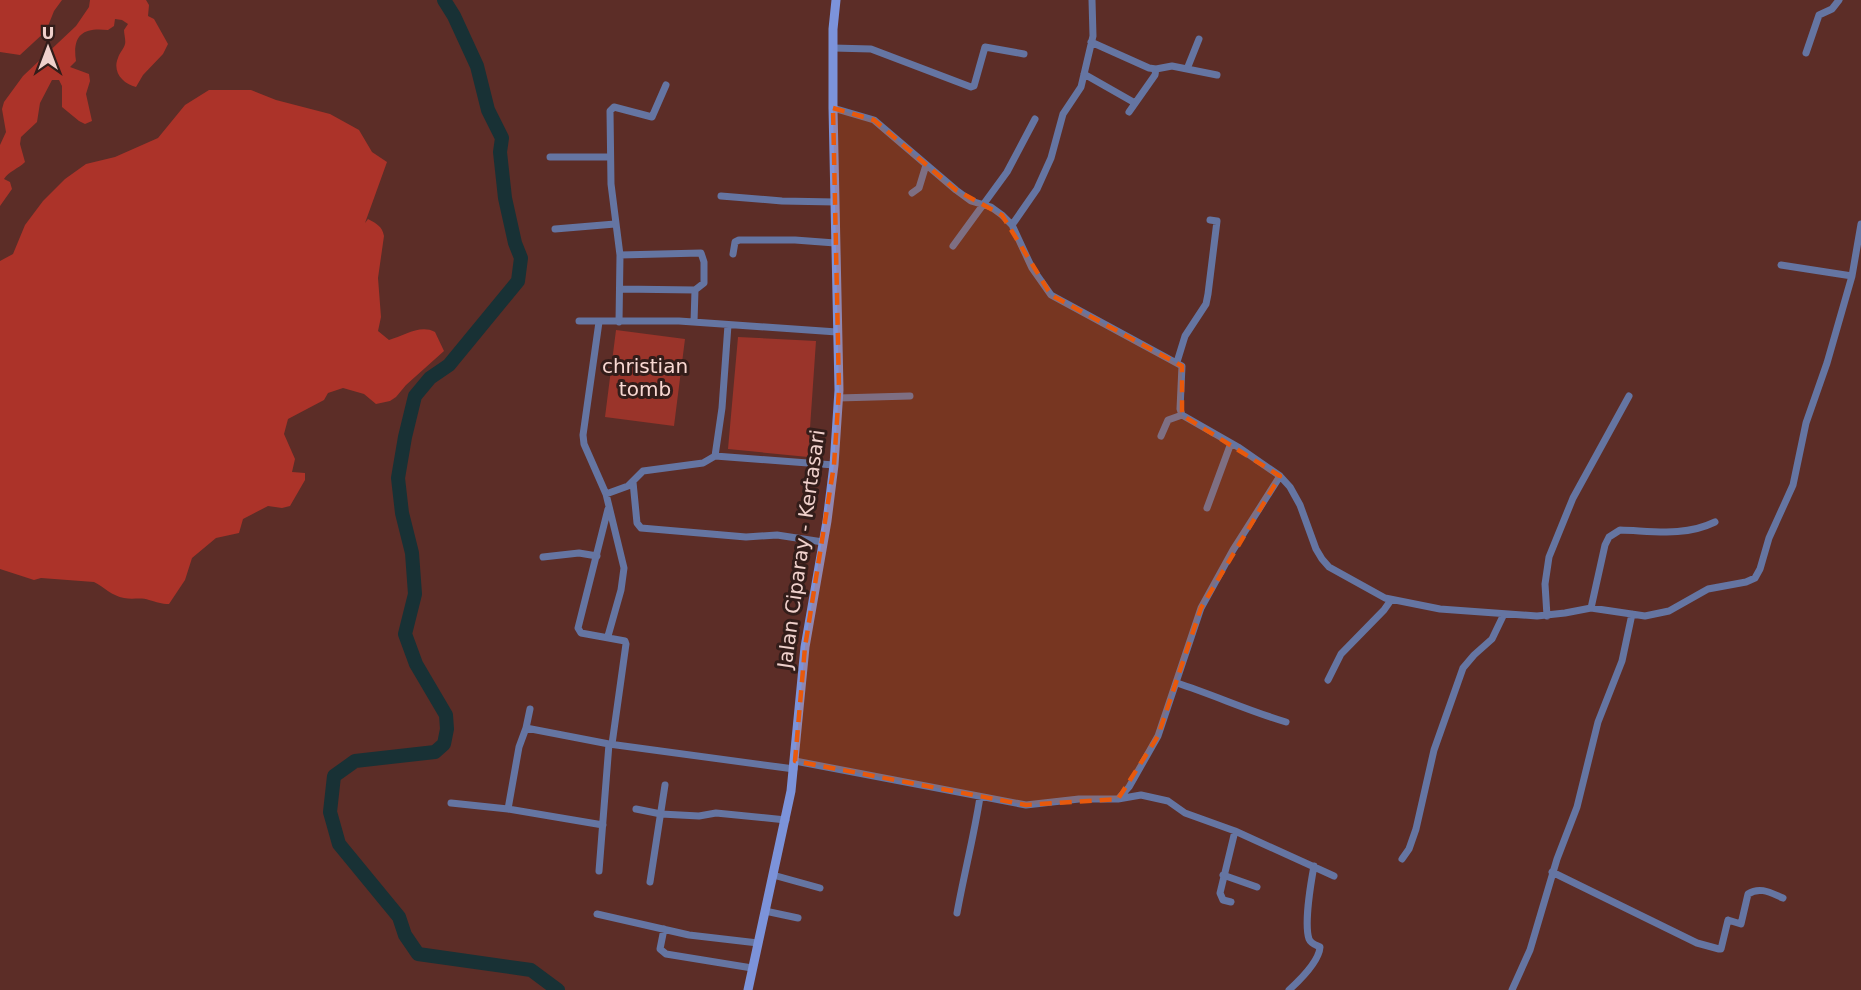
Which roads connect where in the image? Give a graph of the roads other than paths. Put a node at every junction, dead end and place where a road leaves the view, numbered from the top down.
1 (836, 0) edge
2 (1092, 0) edge
3 (1839, 0) edge
4 (1199, 39) dead end
5 (1091, 42) junction
6 (833, 48) junction
7 (1806, 53) dead end
8 (1024, 54) dead end
9 (1156, 69) junction
10 (1187, 69) junction
11 (1084, 74) junction
12 (1217, 75) dead end
13 (666, 85) dead end
14 (1135, 102) junction
15 (833, 108) junction
16 (1129, 112) dead end
17 (1035, 119) dead end
18 (550, 157) dead end
19 (610, 157) junction
20 (926, 165) junction
21 (912, 193) dead end
22 (721, 196) dead end
23 (834, 202) junction
24 (984, 206) junction
25 (1210, 220) dead end
26 (615, 224) junction
27 (1861, 224) edge
28 (1012, 225) junction
29 (555, 229) dead end
30 (835, 243) junction
31 (953, 246) dead end
32 (733, 254) dead end
33 (620, 255) junction
34 (1859, 258) edge
35 (1781, 265) dead end
36 (1852, 276) junction
37 (620, 289) junction
38 (695, 290) junction
39 (579, 321) dead end
40 (599, 322) junction
41 (619, 322) junction
42 (694, 322) junction
43 (728, 325) junction
44 (837, 332) junction
45 (1177, 362) junction
46 (910, 396) dead end
47 (1629, 396) dead end
48 (838, 398) junction
49 (1182, 415) junction
50 (1161, 436) dead end
51 (1231, 443) junction
52 (715, 456) junction
53 (834, 465) junction
54 (1280, 476) junction
55 (633, 482) junction
56 (606, 494) junction
57 (609, 506) junction
58 (1207, 508) dead end
59 (1715, 522) dead end
60 (823, 542) junction
61 (597, 556) junction
62 (543, 557) dead end
63 (1391, 600) junction
64 (1591, 608) junction
65 (1504, 614) junction
66 (1632, 614) junction
67 (1548, 616) junction
68 (608, 636) junction
69 (1328, 680) dead end
70 (1177, 683) junction
71 (530, 709) dead end
72 (1286, 722) dead end
73 (526, 728) junction
74 (611, 744) junction
75 (794, 765) junction
76 (665, 784) dead end
77 (980, 797) junction
78 (1118, 799) junction
79 (451, 803) dead end
80 (636, 808) dead end
81 (508, 809) junction
82 (661, 814) junction
83 (786, 820) junction
84 (603, 825) junction
85 (1235, 831) junction
86 (1402, 859) dead end
87 (1314, 866) junction
88 (599, 870) dead end
89 (1552, 872) junction
90 (1223, 875) junction
91 (773, 876) junction
92 (1334, 876) dead end
93 (650, 882) dead end
94 (1257, 887) dead end
95 (820, 888) dead end
96 (1783, 898) dead end
97 (1232, 902) dead end
98 (765, 911) junction
99 (957, 913) dead end
100 (597, 914) dead end
101 (798, 918) dead end
102 (664, 929) junction
103 (758, 943) junction
104 (752, 968) junction
105 (748, 990) edge
106 (1289, 990) edge
107 (1512, 990) edge

1 - 6 main road, Jalan Ciparay - Kertasari
2 - 5 street
3 - 7 street
4 - 10 street
5 - 9 street
5 - 11 street
6 - 8 street
6 - 15 main road, Jalan Ciparay - Kertasari
9 - 10 street
9 - 14 street
10 - 12 street
11 - 14 street
11 - 28 street
13 - 19 street
14 - 16 street
15 - 20 street
15 - 23 main road, Jalan Ciparay - Kertasari
17 - 24 street
18 - 19 street
19 - 26 street
20 - 21 street
20 - 24 street
22 - 23 street
23 - 30 main road, Jalan Ciparay - Kertasari
24 - 28 street
24 - 31 street
25 - 45 street
26 - 29 street
26 - 33 street
27 - 34 street
28 - 45 street
30 - 32 street
30 - 44 main road, Jalan Ciparay - Kertasari
33 - 37 street
33 - 38 street
34 - 36 street
35 - 36 street
36 - 66 street
37 - 38 street
37 - 41 street
38 - 42 street
39 - 40 street
40 - 41 street
40 - 56 street
41 - 42 street
42 - 43 street
43 - 44 street
43 - 52 street
44 - 48 main road, Jalan Ciparay - Kertasari
45 - 49 street
46 - 48 street
47 - 67 street
48 - 53 main road, Jalan Ciparay - Kertasari
49 - 50 street
49 - 51 street
51 - 54 street
51 - 58 street
52 - 53 street
52 - 55 street
53 - 60 main road, Jalan Ciparay - Kertasari
54 - 63 street
54 - 70 street
55 - 56 street
55 - 60 street
56 - 57 street
57 - 61 street
57 - 68 street
59 - 64 street
60 - 75 main road, Jalan Ciparay - Kertasari
61 - 62 street
61 - 68 street
63 - 65 street
63 - 69 street
64 - 66 street
64 - 67 street
65 - 67 street
65 - 86 street
66 - 89 street
68 - 74 street
70 - 72 street
70 - 78 street
71 - 73 street
73 - 74 street
73 - 81 street
74 - 75 street
74 - 84 street
75 - 77 street
75 - 83 main road, Jalan Ciparay - Kertasari
76 - 82 street
77 - 78 street
77 - 99 street
78 - 85 street
79 - 81 street
80 - 82 street
81 - 84 street
82 - 83 street
82 - 93 street
83 - 91 main road, Jalan Ciparay - Kertasari
84 - 88 street
85 - 87 street
85 - 90 street
87 - 92 street
87 - 106 street
89 - 96 street
89 - 107 street
90 - 94 street
90 - 97 street
91 - 95 street
91 - 98 main road, Jalan Ciparay - Kertasari
98 - 101 street
98 - 103 main road, Jalan Ciparay - Kertasari
100 - 102 street
102 - 103 street
102 - 104 street
103 - 104 main road, Jalan Ciparay - Kertasari
104 - 105 main road, Jalan Ciparay - Kertasari

